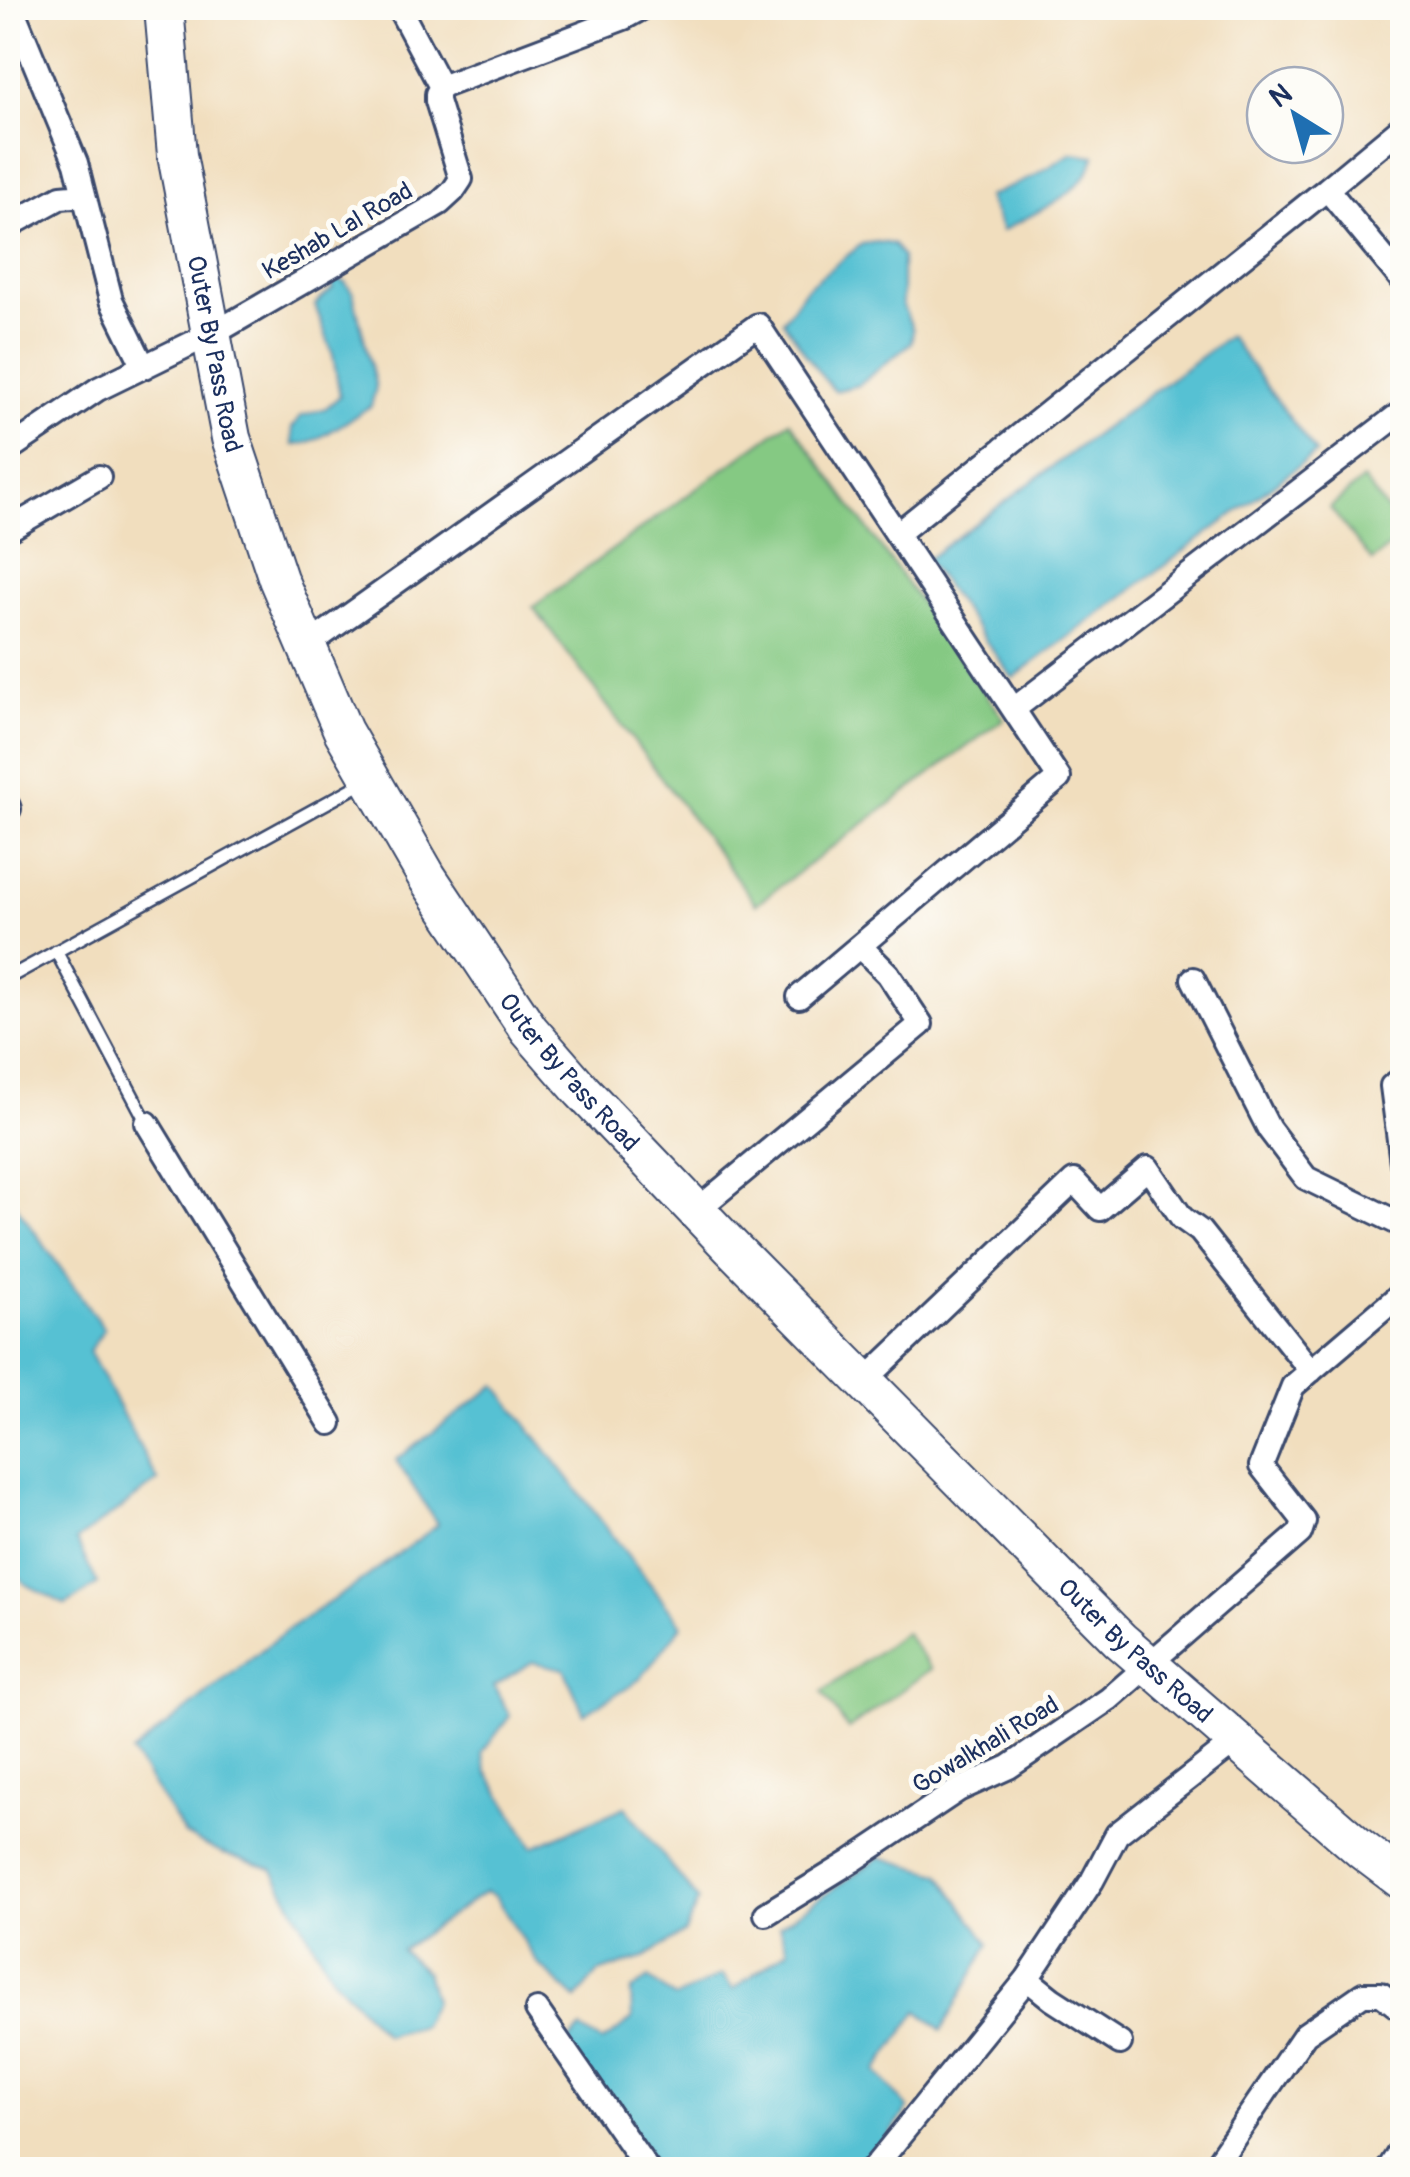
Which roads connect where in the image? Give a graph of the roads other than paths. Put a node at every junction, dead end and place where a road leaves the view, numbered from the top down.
1 (12, 8) edge
2 (164, 8) edge
3 (175, 8) edge
4 (399, 8) edge
5 (642, 8) edge
6 (440, 87) junction
7 (1402, 127) edge
8 (1327, 189) junction
9 (84, 195) junction
10 (8, 226) edge
11 (1402, 280) edge
12 (216, 332) junction
13 (144, 367) junction
14 (1402, 412) edge
15 (8, 450) edge
16 (99, 476) dead end
17 (8, 530) edge
18 (897, 534) junction
19 (322, 635) junction
20 (1014, 710) junction
21 (369, 779) junction
22 (860, 946) junction
23 (56, 951) junction
24 (8, 978) edge
25 (1194, 979) dead end
26 (799, 997) dead end
27 (1402, 1079) edge
28 (147, 1124) joint
29 (1402, 1163) edge
30 (708, 1201) junction
31 (1402, 1225) edge
32 (1402, 1293) edge
33 (876, 1370) junction
34 (1311, 1371) junction
35 (330, 1423) dead end
36 (1156, 1659) junction
37 (1236, 1741) junction
38 (1402, 1857) edge
39 (1402, 1880) edge
40 (766, 1914) dead end
41 (1027, 1979) junction
42 (1398, 2007) dead end
43 (536, 2010) dead end
44 (1120, 2043) dead end
45 (1402, 2148) edge
46 (648, 2170) edge
47 (872, 2170) edge
48 (1212, 2170) edge
49 (1388, 2170) edge

1 - 9 street
2 - 12 main road, Outer By Pass Road
3 - 12 main road, Outer By Pass Road
4 - 6 street, Keshab Lal Road
5 - 6 street
6 - 12 street, Keshab Lal Road
7 - 8 street
8 - 11 street
8 - 18 street
9 - 10 street
9 - 13 street
12 - 13 street, Keshab Lal Road
12 - 19 main road, Outer By Pass Road
12 - 21 main road, Outer By Pass Road
13 - 15 street, Keshab Lal Road
14 - 20 street
16 - 17 street
18 - 19 street
18 - 20 street
19 - 30 main road, Outer By Pass Road
20 - 22 street
21 - 23 lane
21 - 36 main road, Outer By Pass Road
22 - 26 street
22 - 30 street
23 - 24 lane
23 - 28 lane
25 - 31 street
27 - 29 street
28 - 35 street
30 - 33 main road, Outer By Pass Road
32 - 34 street, Gowalkhali Road
33 - 34 street
33 - 36 main road, Outer By Pass Road
34 - 36 street, Gowalkhali Road
36 - 37 main road, Outer By Pass Road
36 - 38 main road, Outer By Pass Road
36 - 40 street, Gowalkhali Road
37 - 39 main road, Outer By Pass Road
37 - 41 street
41 - 44 street
41 - 47 street
42 - 48 street
43 - 46 street
45 - 49 street

